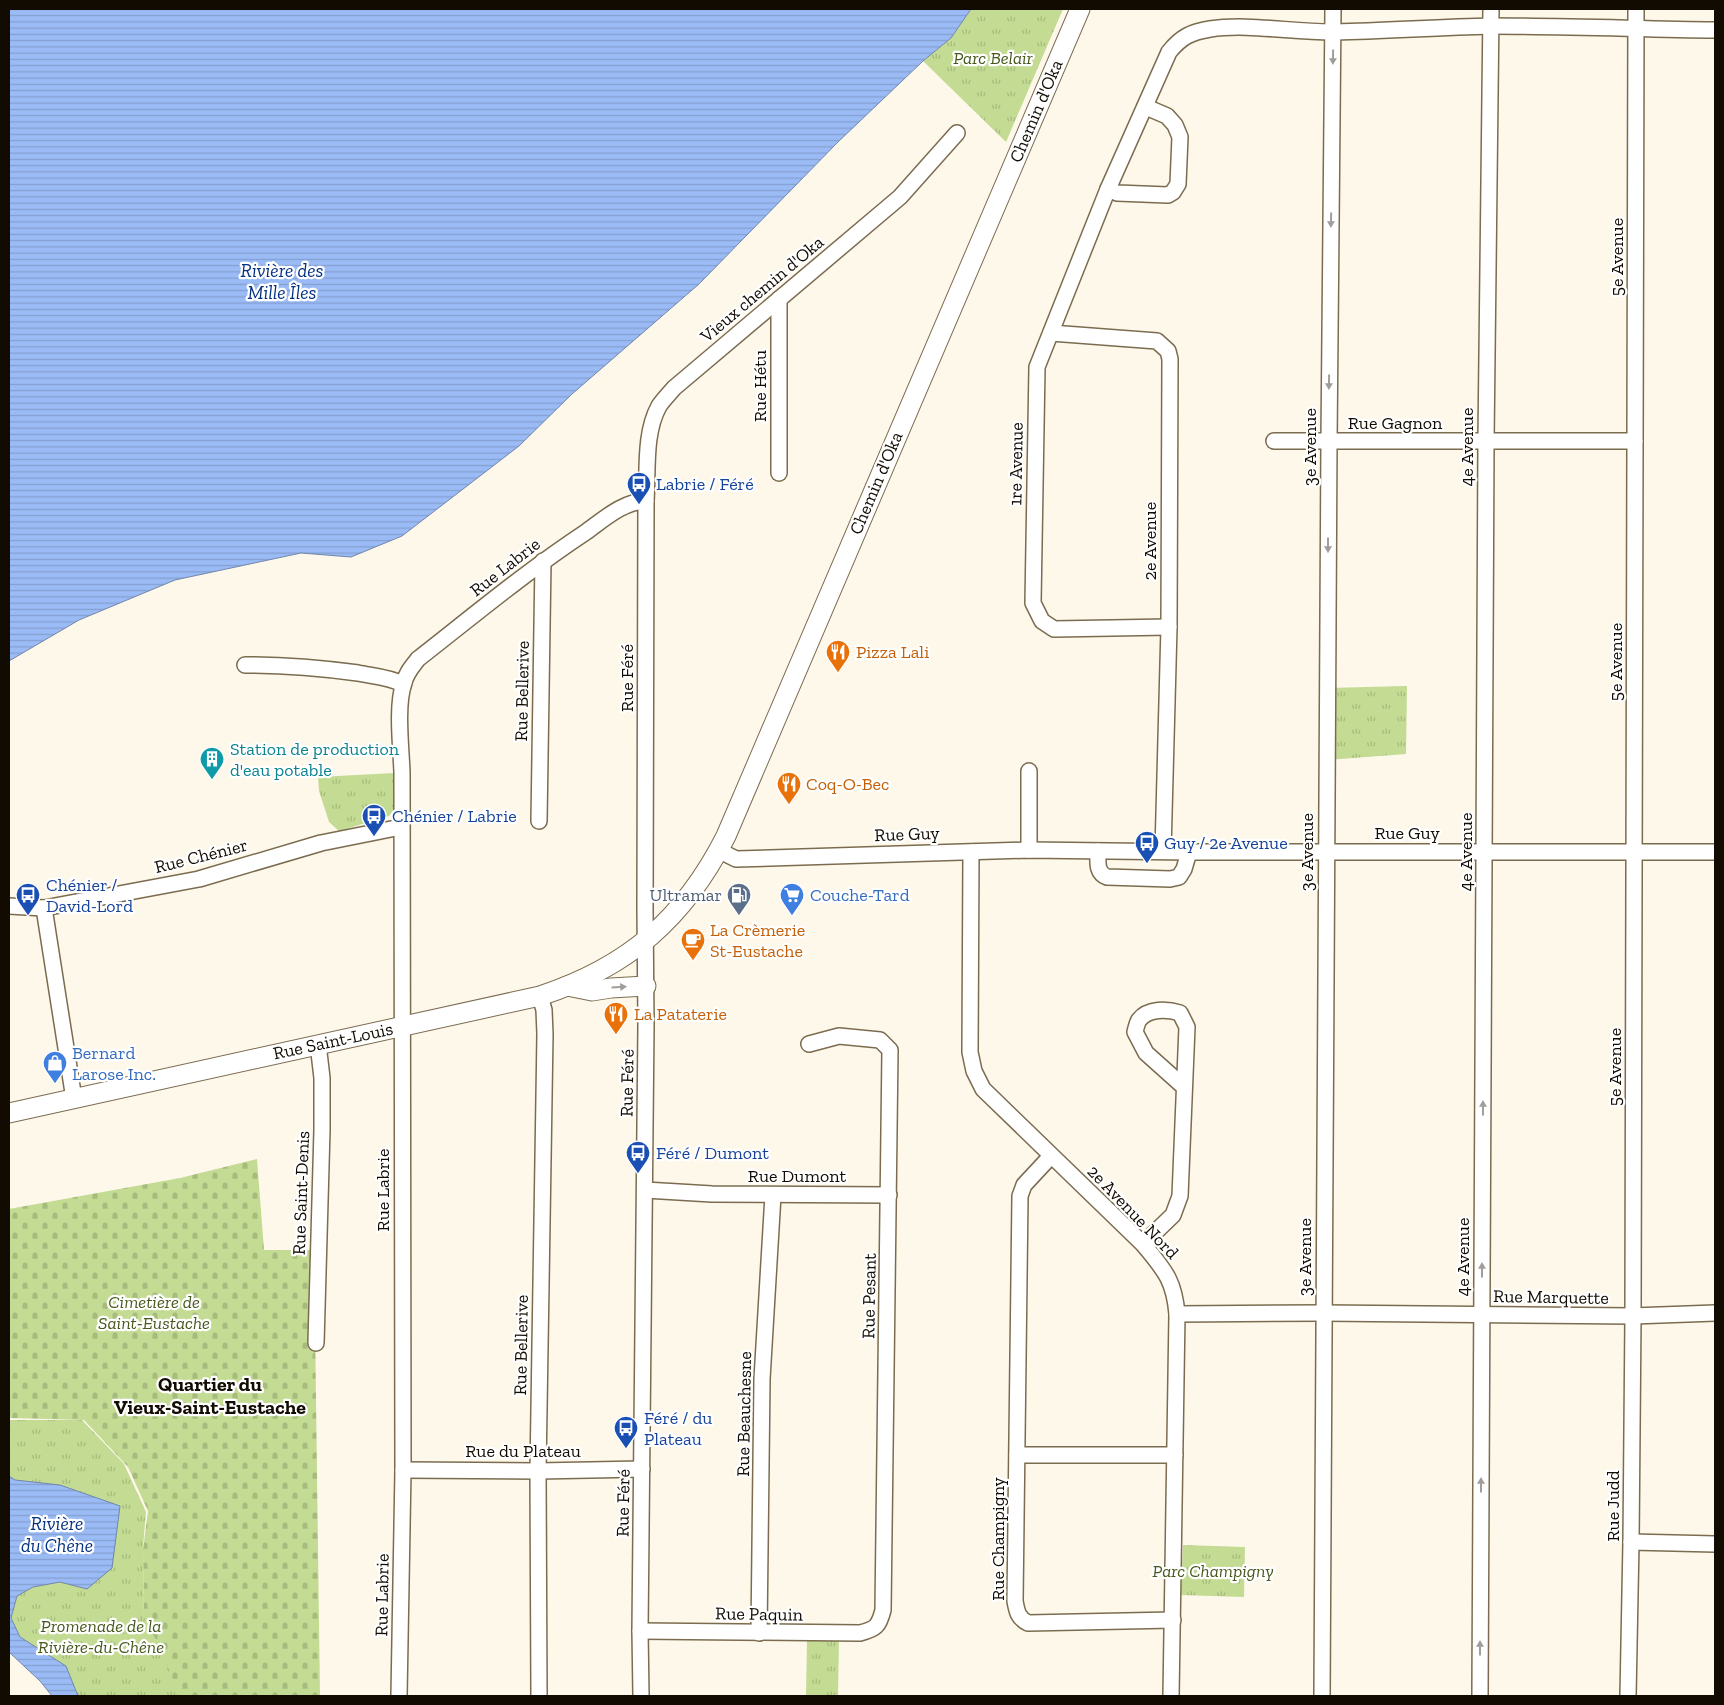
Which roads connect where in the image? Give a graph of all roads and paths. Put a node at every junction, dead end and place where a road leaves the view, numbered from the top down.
1 (1080, 9) edge
2 (1334, 9) edge
3 (1491, 9) edge
4 (1636, 9) edge
5 (1491, 26) junction
6 (1636, 29) junction
7 (1715, 30) edge
8 (1333, 32) junction
9 (1146, 107) junction
10 (957, 133) dead end
11 (1108, 190) junction
12 (779, 299) junction
13 (1051, 333) junction
14 (1328, 441) junction
15 (1486, 441) junction
16 (1635, 441) junction
17 (1274, 442) dead end
18 (779, 473) dead end
19 (646, 500) junction
20 (543, 560) junction
21 (1169, 627) junction
22 (245, 665) dead end
23 (403, 684) junction
24 (1029, 771) dead end
25 (539, 821) dead end
26 (401, 827) junction
27 (718, 850) junction
28 (1029, 850) junction
29 (1098, 851) junction
30 (970, 852) junction
31 (1163, 852) junction
32 (1189, 852) junction
33 (1326, 852) junction
34 (1485, 852) junction
35 (1634, 852) junction
36 (1715, 852) edge
37 (9, 906) edge
38 (44, 908) junction
39 (645, 940) junction
40 (567, 986) junction
41 (646, 986) junction
42 (540, 996) junction
43 (402, 1026) junction
44 (318, 1044) junction
45 (809, 1044) dead end
46 (1184, 1087) junction
47 (74, 1099) junction
48 (9, 1113) edge
49 (1051, 1156) junction
50 (645, 1190) junction
51 (772, 1195) junction
52 (889, 1195) junction
53 (1143, 1244) junction
54 (1323, 1313) junction
55 (1715, 1313) edge
56 (1176, 1314) junction
57 (1481, 1315) junction
58 (1633, 1316) junction
59 (316, 1343) dead end
60 (1018, 1455) junction
61 (1175, 1455) junction
62 (642, 1469) junction
63 (403, 1470) junction
64 (538, 1471) junction
65 (1631, 1542) junction
66 (1715, 1544) edge
67 (1172, 1620) junction
68 (876, 1626) joint
69 (640, 1631) junction
70 (759, 1633) junction
71 (399, 1696) edge
72 (538, 1696) edge
73 (641, 1696) edge
74 (1171, 1696) edge
75 (1322, 1696) edge
76 (1480, 1696) edge
77 (1628, 1696) edge

1 - 27 main road, Chemin d'Oka
2 - 8 street, 3e Avenue
3 - 5 street, 4e Avenue
4 - 6 street, 5e Avenue
5 - 6 street
5 - 8 street
5 - 15 street, 4e Avenue
6 - 7 street
6 - 16 street, 5e Avenue
8 - 9 street, 1re Avenue
8 -> 14 street, 3e Avenue
9 - 11 street, 1re Avenue
9 - 11 street
10 - 12 street, Vieux chemin d'Oka
11 - 13 street, 1re Avenue
12 - 18 street, Rue Hétu
12 - 19 street, Vieux chemin d'Oka
13 - 21 street, 2e Avenue
13 - 21 street, 1re Avenue
14 - 15 street, Rue Gagnon
14 - 17 street, Rue Gagnon
14 -> 33 street, 3e Avenue
15 - 16 street, Rue Gagnon
15 - 34 street, 4e Avenue
16 - 35 street, 5e Avenue
19 - 20 street, Rue Labrie
19 - 39 street, Rue Féré
20 - 23 street, Rue Labrie
20 - 25 street, Rue Bellerive
21 - 31 street, 2e Avenue
22 - 23 street
23 - 26 street, Rue Labrie
24 - 28 street
26 - 38 street, Rue Chénier
26 - 43 street, Rue Labrie
27 - 30 street, Rue Guy
27 - 39 main road, Chemin d'Oka
28 - 29 street, Rue Guy
28 - 30 street, Rue Guy
29 - 31 street, Rue Guy
29 - 32 street
30 - 49 street, 2e Avenue Nord
31 - 32 street, Rue Guy
32 - 33 street, Rue Guy
33 - 34 street, Rue Guy
33 - 54 street, 3e Avenue
34 - 35 street, Rue Guy
57 -> 34 street, 4e Avenue
35 - 36 street, Rue Guy
35 - 58 street, 5e Avenue
37 - 38 street, Rue Chénier
38 - 47 street
39 - 40 main road, Rue Saint-Louis
39 - 41 street, Rue Féré
40 -> 41 main road
40 - 42 main road, Rue Saint-Louis
41 - 50 street, Rue Féré
42 - 43 main road, Rue Saint-Louis
42 - 64 street, Rue Bellerive
43 - 44 main road, Rue Saint-Louis
43 - 63 street, Rue Labrie
44 - 47 main road, Rue Saint-Louis
44 - 59 street, Rue Saint-Denis
45 - 52 street, Rue Pesant
46 - 46 street
46 - 53 street
47 - 48 main road, Rue Saint-Louis
49 - 53 street, 2e Avenue Nord
49 - 60 street, Rue Champigny
50 - 51 street, Rue Dumont
50 - 62 street, Rue Féré
51 - 52 street, Rue Dumont
51 - 70 street, Rue Beauchesne
52 - 68 street, Rue Pesant
53 - 56 street, 2e Avenue Nord
54 - 56 street, Rue Marquette
54 - 57 street, Rue Marquette
54 - 75 street, 3e Avenue
55 - 58 street, Rue Marquette
56 - 61 street, 2e Avenue Nord
57 - 58 street, Rue Marquette
76 -> 57 street, 4e Avenue
58 - 65 street, Rue Judd
60 - 61 street, Rue Champigny
60 - 67 street, Rue Champigny
61 - 67 street, 2e Avenue Nord
62 - 64 street, Rue du Plateau
62 - 69 street, Rue Féré
63 - 64 street, Rue du Plateau
63 - 71 street, Rue Labrie
64 - 72 street, Rue Bellerive
65 - 66 street
65 - 77 street, Rue Judd
67 - 74 street, 2e Avenue Nord
68 - 70 street, Rue Paquin
69 - 70 street, Rue Paquin
69 - 73 street, Rue Féré

